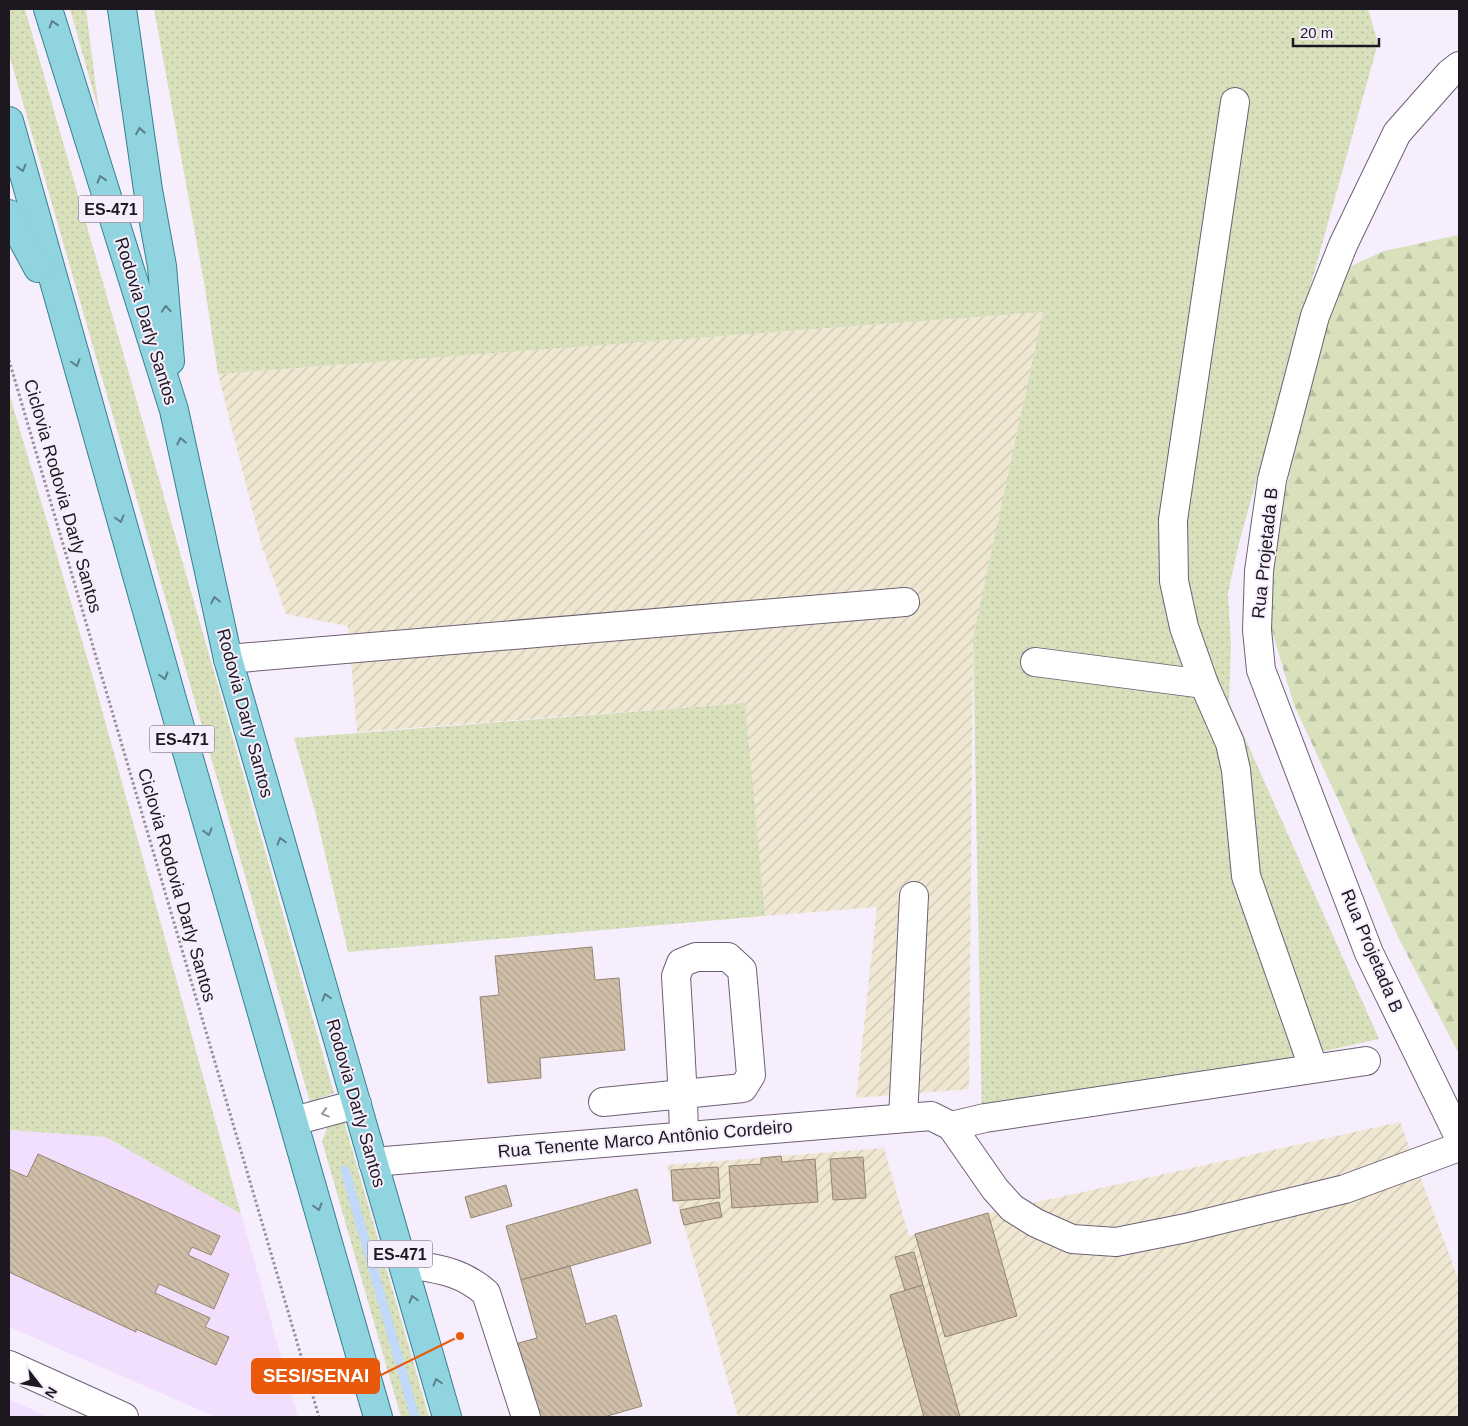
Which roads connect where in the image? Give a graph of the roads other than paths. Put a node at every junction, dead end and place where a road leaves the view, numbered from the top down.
1 (48, 9) edge
2 (122, 9) edge
3 (1459, 66) edge
4 (1235, 102) dead end
5 (9, 121) edge
6 (9, 214) edge
7 (63, 316) junction
8 (174, 410) junction
9 (905, 602) dead end
10 (228, 659) junction
11 (1035, 662) dead end
12 (1204, 684) junction
13 (914, 896) dead end
14 (1366, 1060) dead end
15 (1313, 1067) junction
16 (682, 1095) junction
17 (603, 1102) dead end
18 (356, 1104) junction
19 (910, 1117) junction
20 (294, 1122) junction
21 (951, 1126) junction
22 (684, 1136) junction
23 (1459, 1137) edge
24 (1459, 1147) edge
25 (374, 1162) junction
26 (402, 1263) junction
27 (9, 1365) edge
28 (124, 1417) edge
29 (378, 1417) edge
30 (446, 1417) edge
31 (526, 1417) edge

8 -> 1 main road, Rodovia Darly Santos / ES-471
8 -> 2 main road
3 - 23 street, Rua Projetada B
4 - 12 street
5 -> 7 main road, ES-471
6 - 7 main road
7 -> 20 main road, ES-471
10 -> 8 main road, Rodovia Darly Santos / ES-471
9 - 10 street
18 -> 10 main road, Rodovia Darly Santos / ES-471
11 - 12 street
12 - 15 street
13 - 19 street
14 - 15 street
15 - 21 street
16 - 16 street
16 - 17 street
16 - 22 street
18 -> 20 street
18 - 25 main road, Rodovia Darly Santos / ES-471
19 - 21 street, Rua Tenente Marco Antônio Cordeiro
19 - 22 street, Rua Tenente Marco Antônio Cordeiro
20 -> 29 main road, ES-471
21 - 24 street
22 - 25 street, Rua Tenente Marco Antônio Cordeiro
25 - 26 main road, Rodovia Darly Santos / ES-471
30 -> 26 main road, Rodovia Darly Santos / ES-471
26 - 31 street
27 - 28 street

